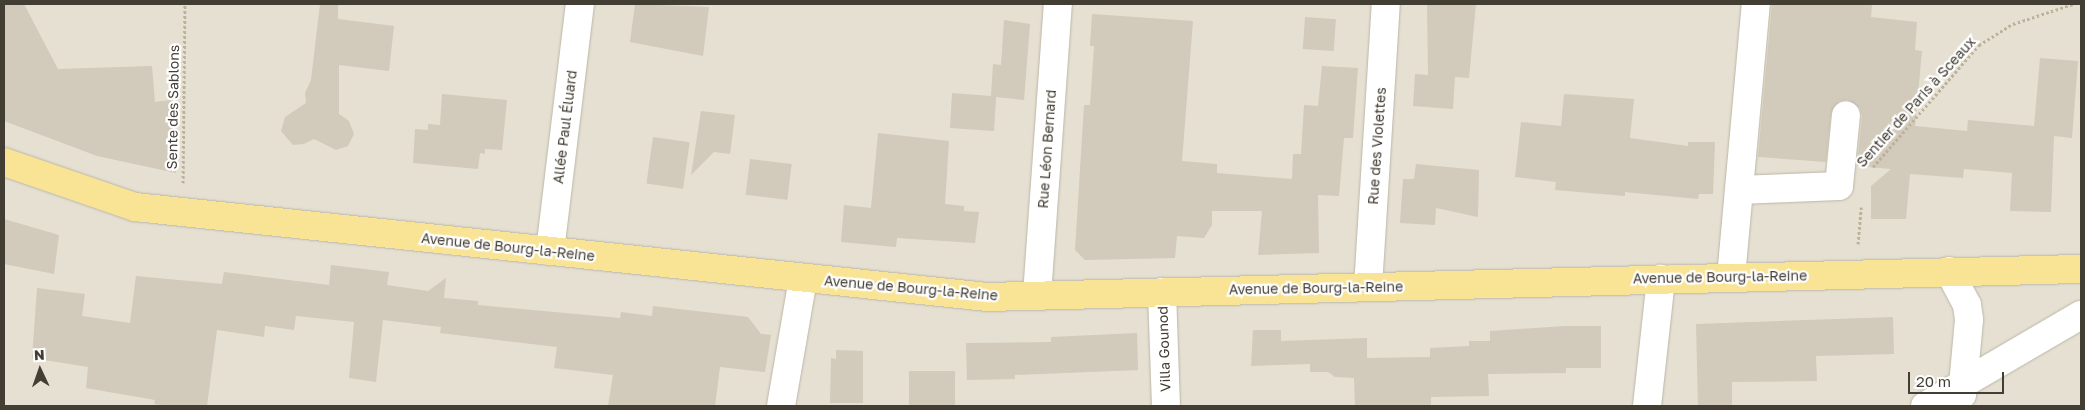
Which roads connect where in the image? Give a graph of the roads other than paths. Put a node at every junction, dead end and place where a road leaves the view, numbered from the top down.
1 (580, 4) edge
2 (1058, 4) edge
3 (1386, 4) edge
4 (1756, 4) edge
5 (1846, 115) dead end
6 (4, 162) edge
7 (1739, 190) junction
8 (550, 251) junction
9 (2081, 268) edge
10 (1949, 271) junction
11 (1731, 278) junction
12 (802, 279) junction
13 (1661, 279) junction
14 (1368, 287) junction
15 (1162, 292) junction
16 (1037, 295) junction
17 (2081, 315) edge
18 (1962, 394) edge
19 (781, 406) edge
20 (1166, 406) edge
21 (1647, 406) edge
22 (1924, 406) edge

1 - 8 street, Allée Paul Éluard
2 - 16 street, Rue Léon Bernard
3 - 14 street, Rue des Violettes
4 - 7 street
5 - 7 street
6 - 8 main road, Avenue de Bourg-la-Reine
7 - 11 street
8 - 12 main road, Avenue de Bourg-la-Reine
9 - 10 main road, Avenue de Bourg-la-Reine
10 - 11 main road, Avenue de Bourg-la-Reine
10 - 18 street
11 - 13 main road, Avenue de Bourg-la-Reine
12 - 16 main road, Avenue de Bourg-la-Reine
12 - 19 street
13 - 14 main road, Avenue de Bourg-la-Reine
13 - 21 street
14 - 15 main road, Avenue de Bourg-la-Reine
15 - 16 main road, Avenue de Bourg-la-Reine
15 - 20 street, Villa Gounod
17 - 18 street
18 - 22 street

